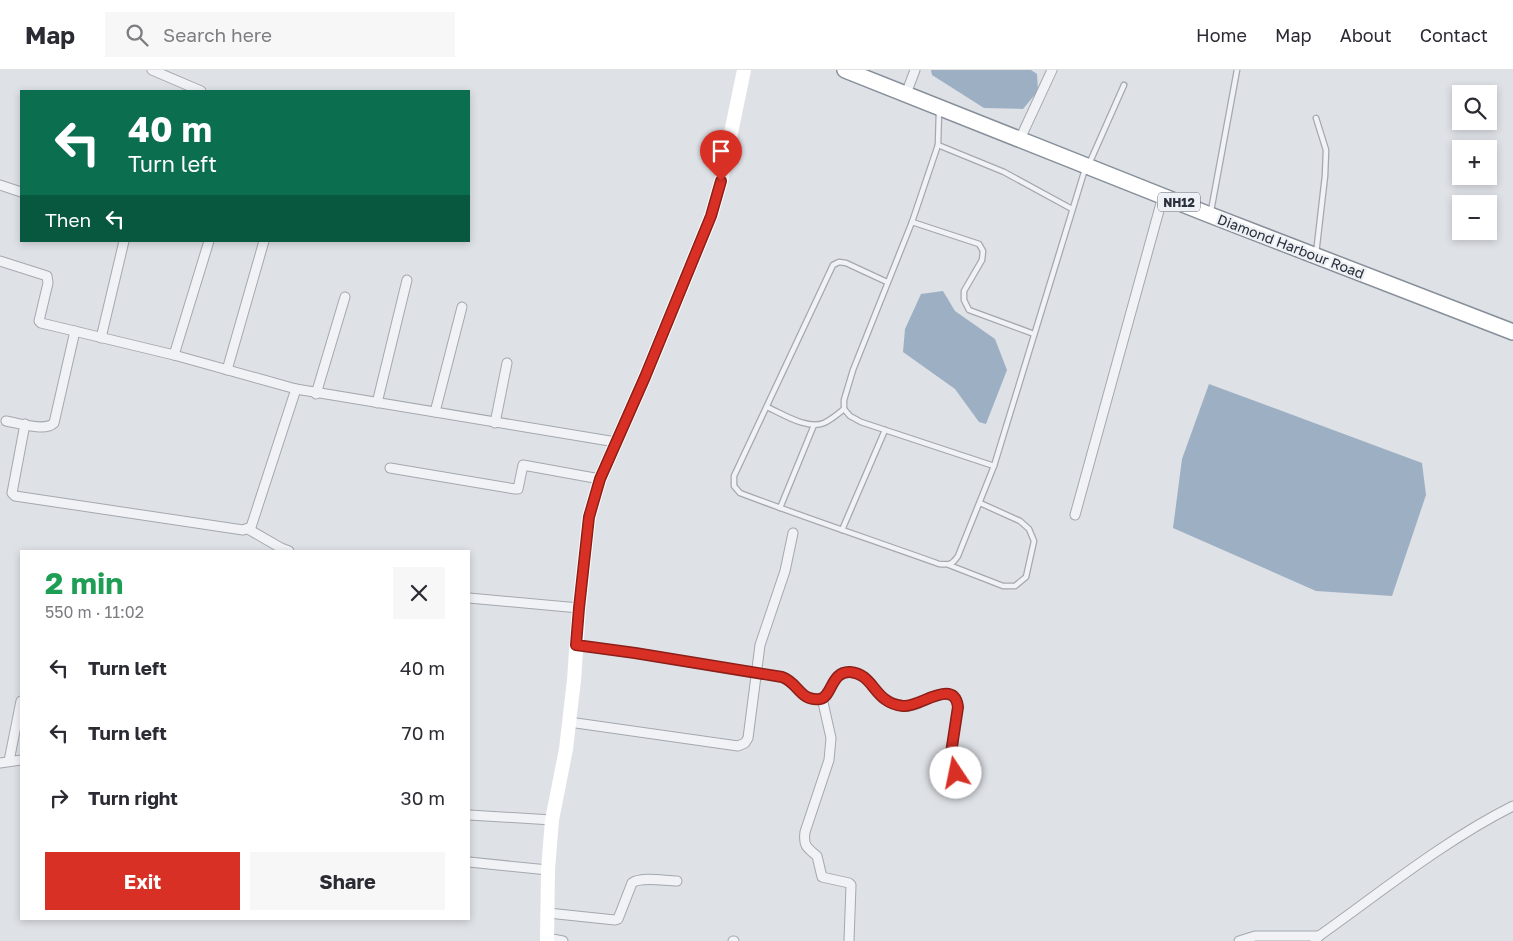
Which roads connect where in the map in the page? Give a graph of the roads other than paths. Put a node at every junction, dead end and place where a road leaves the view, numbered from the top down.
1 (152, 70) edge
2 (744, 70) edge
3 (846, 70) edge
4 (915, 70) edge
5 (1052, 70) edge
6 (1237, 70) edge
7 (1124, 85) dead end
8 (199, 90) edge
9 (906, 94) junction
10 (939, 108) junction
11 (1316, 118) dead end
12 (1020, 139) junction
13 (938, 145) junction
14 (1087, 165) junction
15 (0, 185) edge
16 (20, 192) edge
17 (1163, 196) junction
18 (1072, 209) junction
19 (1210, 215) junction
20 (912, 222) junction
21 (124, 242) edge
22 (209, 242) edge
23 (264, 242) edge
24 (1315, 255) junction
25 (0, 262) edge
26 (407, 280) dead end
27 (887, 282) junction
28 (345, 297) dead end
29 (462, 308) dead end
30 (75, 331) junction
31 (1513, 332) edge
32 (1034, 334) junction
33 (101, 338) junction
34 (174, 355) junction
35 (507, 363) dead end
36 (227, 370) junction
37 (296, 390) junction
38 (316, 394) junction
39 (377, 403) junction
40 (767, 407) junction
41 (844, 409) junction
42 (435, 412) junction
43 (6, 421) dead end
44 (495, 423) junction
45 (25, 424) junction
46 (814, 425) junction
47 (885, 430) junction
48 (616, 442) junction
49 (994, 466) junction
50 (390, 468) dead end
51 (600, 479) junction
52 (980, 503) junction
53 (780, 508) junction
54 (1075, 514) dead end
55 (248, 529) junction
56 (842, 530) junction
57 (793, 533) dead end
58 (286, 550) edge
59 (949, 565) junction
60 (470, 598) edge
61 (579, 608) junction
62 (576, 645) junction
63 (757, 673) junction
64 (822, 698) junction
65 (20, 705) edge
66 (569, 722) junction
67 (20, 760) edge
68 (5, 762) edge
69 (956, 773) dead end
70 (1513, 806) edge
71 (470, 815) edge
72 (552, 820) junction
73 (470, 862) edge
74 (548, 870) junction
75 (677, 881) dead end
76 (548, 912) junction
77 (1317, 939) edge
78 (547, 940) edge
79 (1241, 940) edge
80 (563, 941) edge
81 (849, 941) edge

1 - 8 street
2 - 48 main road
3 - 9 highway, Diamond Harbour Road / NH12
4 - 9 street
5 - 12 street
6 - 19 lane
7 - 14 lane
9 - 10 highway, Diamond Harbour Road / NH12
10 - 12 highway, Diamond Harbour Road / NH12
10 - 13 lane
11 - 24 lane
12 - 14 highway, Diamond Harbour Road / NH12
13 - 18 lane
13 - 20 lane
14 - 17 highway, Diamond Harbour Road / NH12
14 - 18 lane
15 - 16 street
17 - 19 highway, Diamond Harbour Road / NH12
17 - 54 street
18 - 32 lane
19 - 24 highway, Diamond Harbour Road / NH12
20 - 27 lane
20 - 32 lane
21 - 33 street
22 - 34 street
23 - 36 street
24 - 31 highway, Diamond Harbour Road / NH12
25 - 30 street
26 - 39 street
27 - 40 lane
27 - 41 lane
28 - 38 street
29 - 42 street
30 - 33 street
30 - 45 street
32 - 49 lane
33 - 34 street
34 - 36 street
35 - 44 street
36 - 37 street
37 - 38 street
37 - 55 street
38 - 39 street
39 - 42 street
40 - 46 lane
40 - 53 lane
41 - 46 lane
41 - 47 lane
42 - 44 street
43 - 45 street
44 - 48 street
45 - 55 street
46 - 53 lane
47 - 49 lane
47 - 56 lane
48 - 51 main road
49 - 52 lane
50 - 51 street
51 - 61 main road
52 - 59 lane
52 - 59 lane
53 - 56 lane
55 - 58 street
56 - 59 lane
57 - 63 street
60 - 61 street
61 - 62 main road
62 - 63 street
62 - 66 main road
63 - 64 street
63 - 66 street
64 - 69 street
64 - 81 street
65 - 68 street
66 - 72 main road
67 - 68 street
70 - 77 street
71 - 72 street
72 - 74 main road
73 - 74 street
74 - 76 main road
75 - 76 street
76 - 78 main road
77 - 79 street
78 - 80 street

